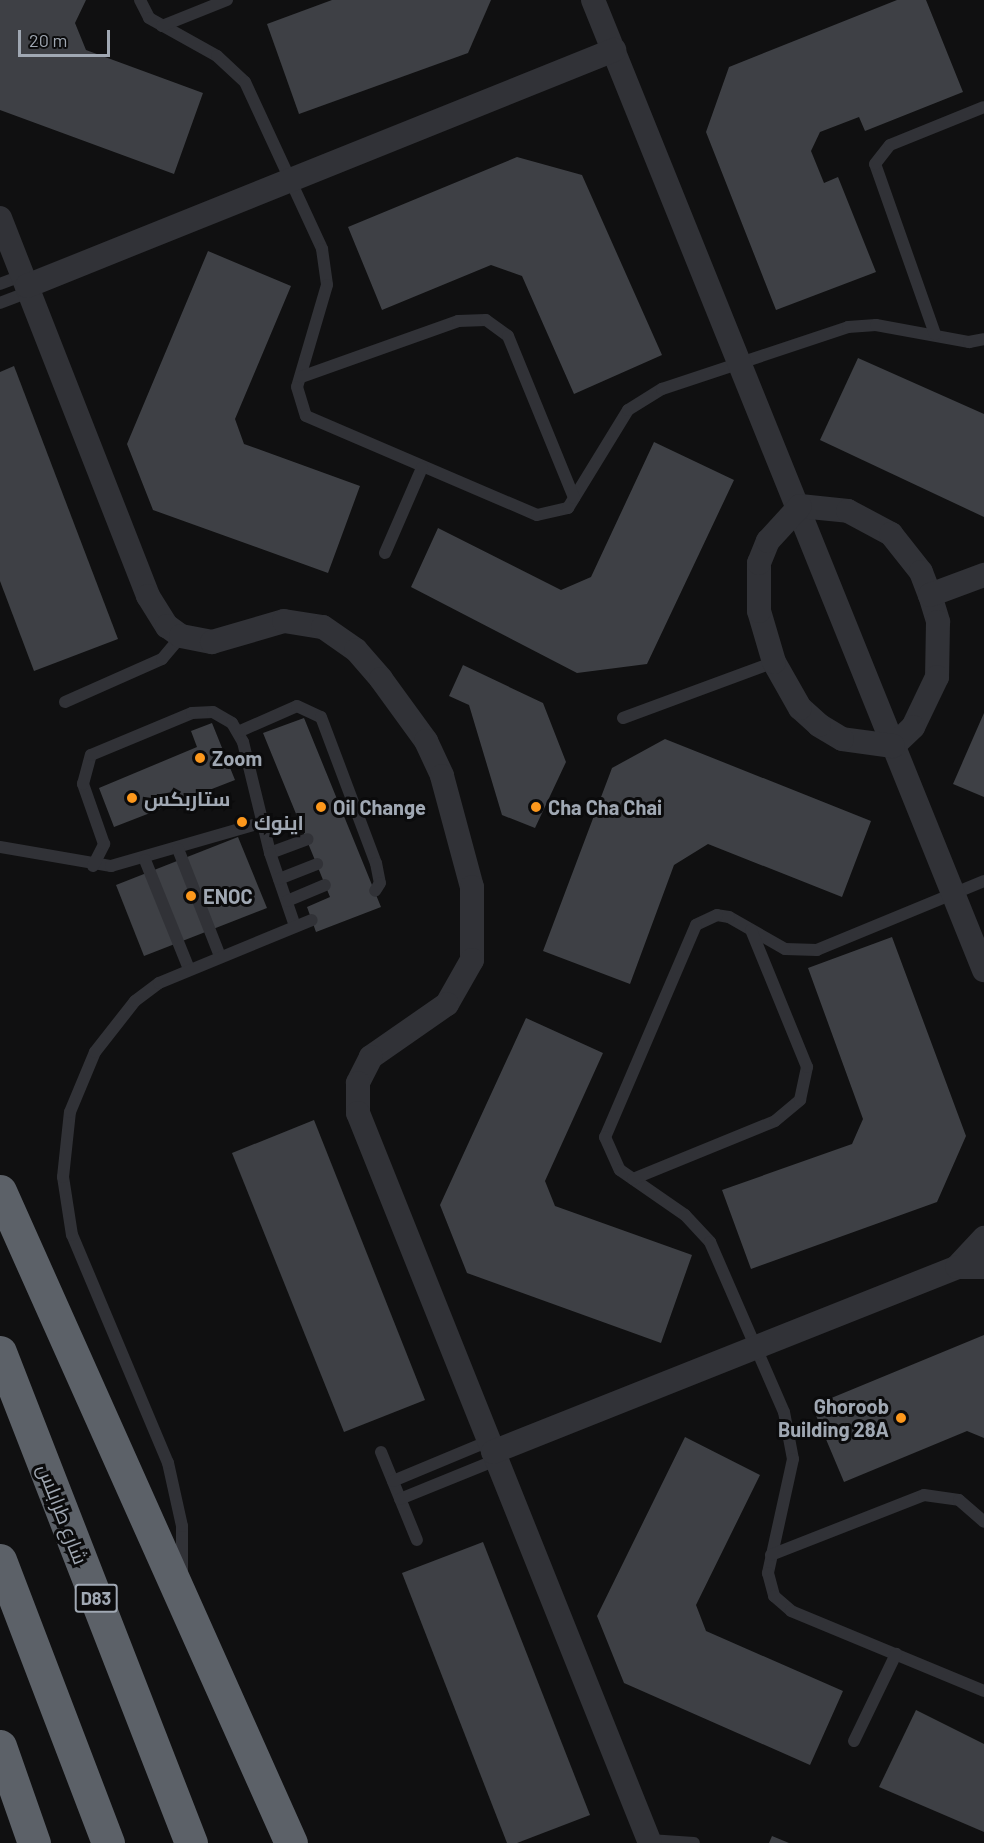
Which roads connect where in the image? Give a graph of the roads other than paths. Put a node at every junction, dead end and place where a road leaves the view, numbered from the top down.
1 (140, 0) edge
2 (227, 0) edge
3 (593, 0) edge
4 (162, 26) junction
5 (614, 50) junction
6 (984, 107) edge
7 (292, 178) junction
8 (0, 218) edge
9 (0, 284) edge
10 (26, 284) junction
11 (0, 303) edge
12 (935, 334) junction
13 (984, 339) edge
14 (741, 360) junction
15 (301, 377) junction
16 (422, 468) junction
17 (574, 498) junction
18 (800, 506) junction
19 (385, 553) dead end
20 (984, 575) edge
21 (930, 595) junction
22 (181, 636) junction
23 (774, 662) junction
24 (65, 702) dead end
25 (623, 718) dead end
26 (238, 732) junction
27 (893, 746) junction
28 (263, 822) junction
29 (308, 839) dead end
30 (0, 846) edge
31 (178, 849) junction
32 (270, 853) junction
33 (145, 860) junction
34 (317, 864) dead end
35 (93, 866) junction
36 (279, 879) junction
37 (984, 881) edge
38 (325, 885) dead end
39 (375, 891) dead end
40 (954, 894) junction
41 (287, 901) junction
42 (312, 920) dead end
43 (295, 926) junction
44 (751, 930) junction
45 (220, 956) junction
46 (189, 969) junction
47 (984, 970) edge
48 (633, 1179) junction
49 (0, 1191) edge
50 (984, 1238) edge
51 (957, 1267) junction
52 (984, 1267) edge
53 (756, 1346) junction
54 (0, 1352) edge
55 (492, 1451) junction
56 (381, 1452) dead end
57 (393, 1481) junction
58 (400, 1499) junction
59 (984, 1522) edge
60 (417, 1539) dead end
61 (771, 1556) junction
62 (0, 1560) edge
63 (182, 1591) junction
64 (896, 1654) junction
65 (984, 1691) edge
66 (854, 1741) dead end
67 (0, 1746) edge
68 (649, 1842) edge
69 (34, 1843) edge
70 (108, 1843) edge
71 (191, 1843) edge
72 (291, 1843) edge
73 (694, 1843) edge

1 - 4 lane
2 - 4 lane
3 - 5 street
4 - 7 lane
5 - 7 street
5 - 14 street
6 - 12 lane
7 - 10 street
7 - 15 lane
8 - 10 street
9 - 10 lane
10 - 11 lane
10 - 22 street
12 - 13 lane
12 - 14 lane
14 - 17 lane
14 - 18 street
15 - 16 lane
15 - 17 lane
16 - 17 lane
16 - 19 lane
18 - 21 street
18 - 23 street
18 - 27 street
20 - 21 street
21 - 27 street
22 - 24 lane
22 - 55 street
23 - 25 lane
23 - 27 street
26 - 28 lane
26 - 35 lane
26 - 39 lane
27 - 40 street
28 - 31 lane
28 - 32 lane
29 - 32 lane
30 - 35 lane
31 - 33 lane
31 - 45 lane
32 - 36 lane
33 - 35 lane
33 - 46 lane
34 - 36 lane
36 - 41 lane
37 - 40 lane
38 - 41 lane
40 - 44 lane
40 - 47 street
41 - 43 lane
42 - 43 lane
43 - 45 lane
44 - 48 lane
44 - 48 lane
45 - 46 lane
46 - 63 lane
48 - 53 lane
49 - 63 highway
50 - 51 street
51 - 52 street
51 - 53 street
53 - 55 street
53 - 61 lane
54 - 71 highway, شارع طرابلس / D83
55 - 57 lane
55 - 58 lane
55 - 68 street
56 - 57 lane
57 - 58 lane
58 - 60 lane
59 - 61 lane
61 - 64 lane
62 - 70 highway
63 - 72 highway
64 - 65 lane
64 - 66 lane
67 - 69 highway
68 - 73 lane

